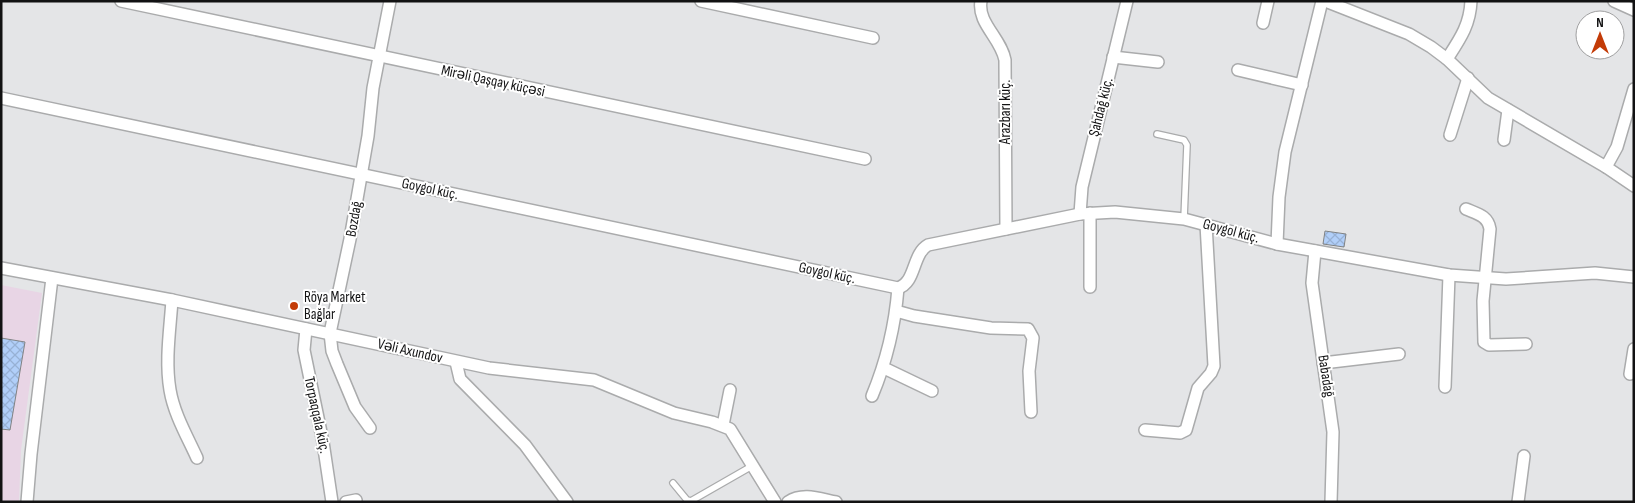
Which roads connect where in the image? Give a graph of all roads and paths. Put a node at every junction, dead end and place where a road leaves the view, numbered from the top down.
1 (121, 1) edge
2 (390, 1) edge
3 (701, 1) edge
4 (981, 1) edge
5 (1127, 1) edge
6 (1268, 1) edge
7 (1323, 1) edge
8 (1471, 1) edge
9 (1614, 1) edge
10 (1634, 10) edge
11 (1263, 23) dead end
12 (873, 38) dead end
13 (1113, 57) junction
14 (379, 58) junction
15 (1448, 59) junction
16 (1158, 62) dead end
17 (1238, 70) dead end
18 (1468, 78) junction
19 (1302, 86) junction
20 (1634, 89) edge
21 (1, 98) edge
22 (1508, 110) junction
23 (1157, 134) dead end
24 (1450, 136) dead end
25 (1504, 140) dead end
26 (865, 159) dead end
27 (1606, 167) junction
28 (362, 175) junction
29 (1634, 186) edge
30 (1466, 209) dead end
31 (1085, 214) junction
32 (1184, 219) junction
33 (1206, 224) junction
34 (1006, 229) junction
35 (1277, 244) junction
36 (1315, 251) junction
37 (1, 268) edge
38 (1449, 276) junction
39 (1634, 277) edge
40 (52, 278) junction
41 (1486, 279) junction
42 (1090, 287) dead end
43 (898, 288) junction
44 (172, 300) junction
45 (896, 311) junction
46 (306, 329) junction
47 (330, 333) junction
48 (1526, 344) dead end
49 (1634, 349) edge
50 (1400, 354) dead end
51 (456, 362) junction
52 (1323, 363) junction
53 (884, 368) junction
54 (1630, 374) dead end
55 (1445, 387) dead end
56 (730, 390) dead end
57 (932, 391) dead end
58 (872, 396) dead end
59 (1031, 412) dead end
60 (723, 425) junction
61 (370, 428) dead end
62 (1145, 430) dead end
63 (1524, 456) dead end
64 (197, 458) dead end
65 (752, 466) junction
66 (673, 483) dead end
67 (27, 502) edge
68 (332, 502) edge
69 (567, 502) edge
70 (775, 502) edge
71 (788, 502) edge
72 (836, 502) edge
73 (1331, 502) edge
74 (1518, 502) edge

1 - 14 street, Mirəli Qaşqay küçəsi
2 - 14 street, Bozdağ
3 - 12 street
4 - 34 street, Arazbarı küç.
5 - 13 street, Şahdağ küç.
6 - 11 street
7 - 15 street
7 - 19 street
8 - 15 street
9 - 10 street
13 - 16 street
13 - 31 street, Şahdağ küç.
14 - 26 street, Mirəli Qaşqay küçəsi
14 - 28 street, Bozdağ
15 - 18 street
17 - 19 street
18 - 22 street
18 - 24 street
19 - 35 street
20 - 27 street
21 - 28 street, Goygol küç.
22 - 25 street
22 - 27 street
23 - 32 lane
27 - 29 street
28 - 43 street, Goygol küç.
28 - 47 street, Bozdağ
30 - 41 street
31 - 32 street, Goygol küç.
31 - 34 street, Goygol küç.
31 - 42 street, Şahdağ küç.
32 - 33 street, Goygol küç.
33 - 35 street, Goygol küç.
33 - 62 street
34 - 43 street, Goygol küç.
35 - 36 street, Goygol küç.
36 - 38 street, Goygol küç.
36 - 52 street, Babadağ
37 - 40 street, Vəli Axundov
38 - 41 street, Goygol küç.
38 - 55 street
39 - 41 street, Goygol küç.
40 - 44 street, Vəli Axundov
40 - 67 street
41 - 48 street
43 - 45 street
44 - 46 street, Vəli Axundov
44 - 64 street
45 - 53 street
45 - 59 street
46 - 47 street, Vəli Axundov
46 - 68 street, Torpaqqala küç.
47 - 51 street, Vəli Axundov
47 - 61 street, Bozdağ
49 - 54 street
50 - 52 street
51 - 60 street, Vəli Axundov
51 - 69 street
52 - 73 street, Babadağ
53 - 57 street
53 - 58 street
56 - 60 street
60 - 65 street
63 - 74 street
65 - 66 lane
65 - 70 street
71 - 72 street

